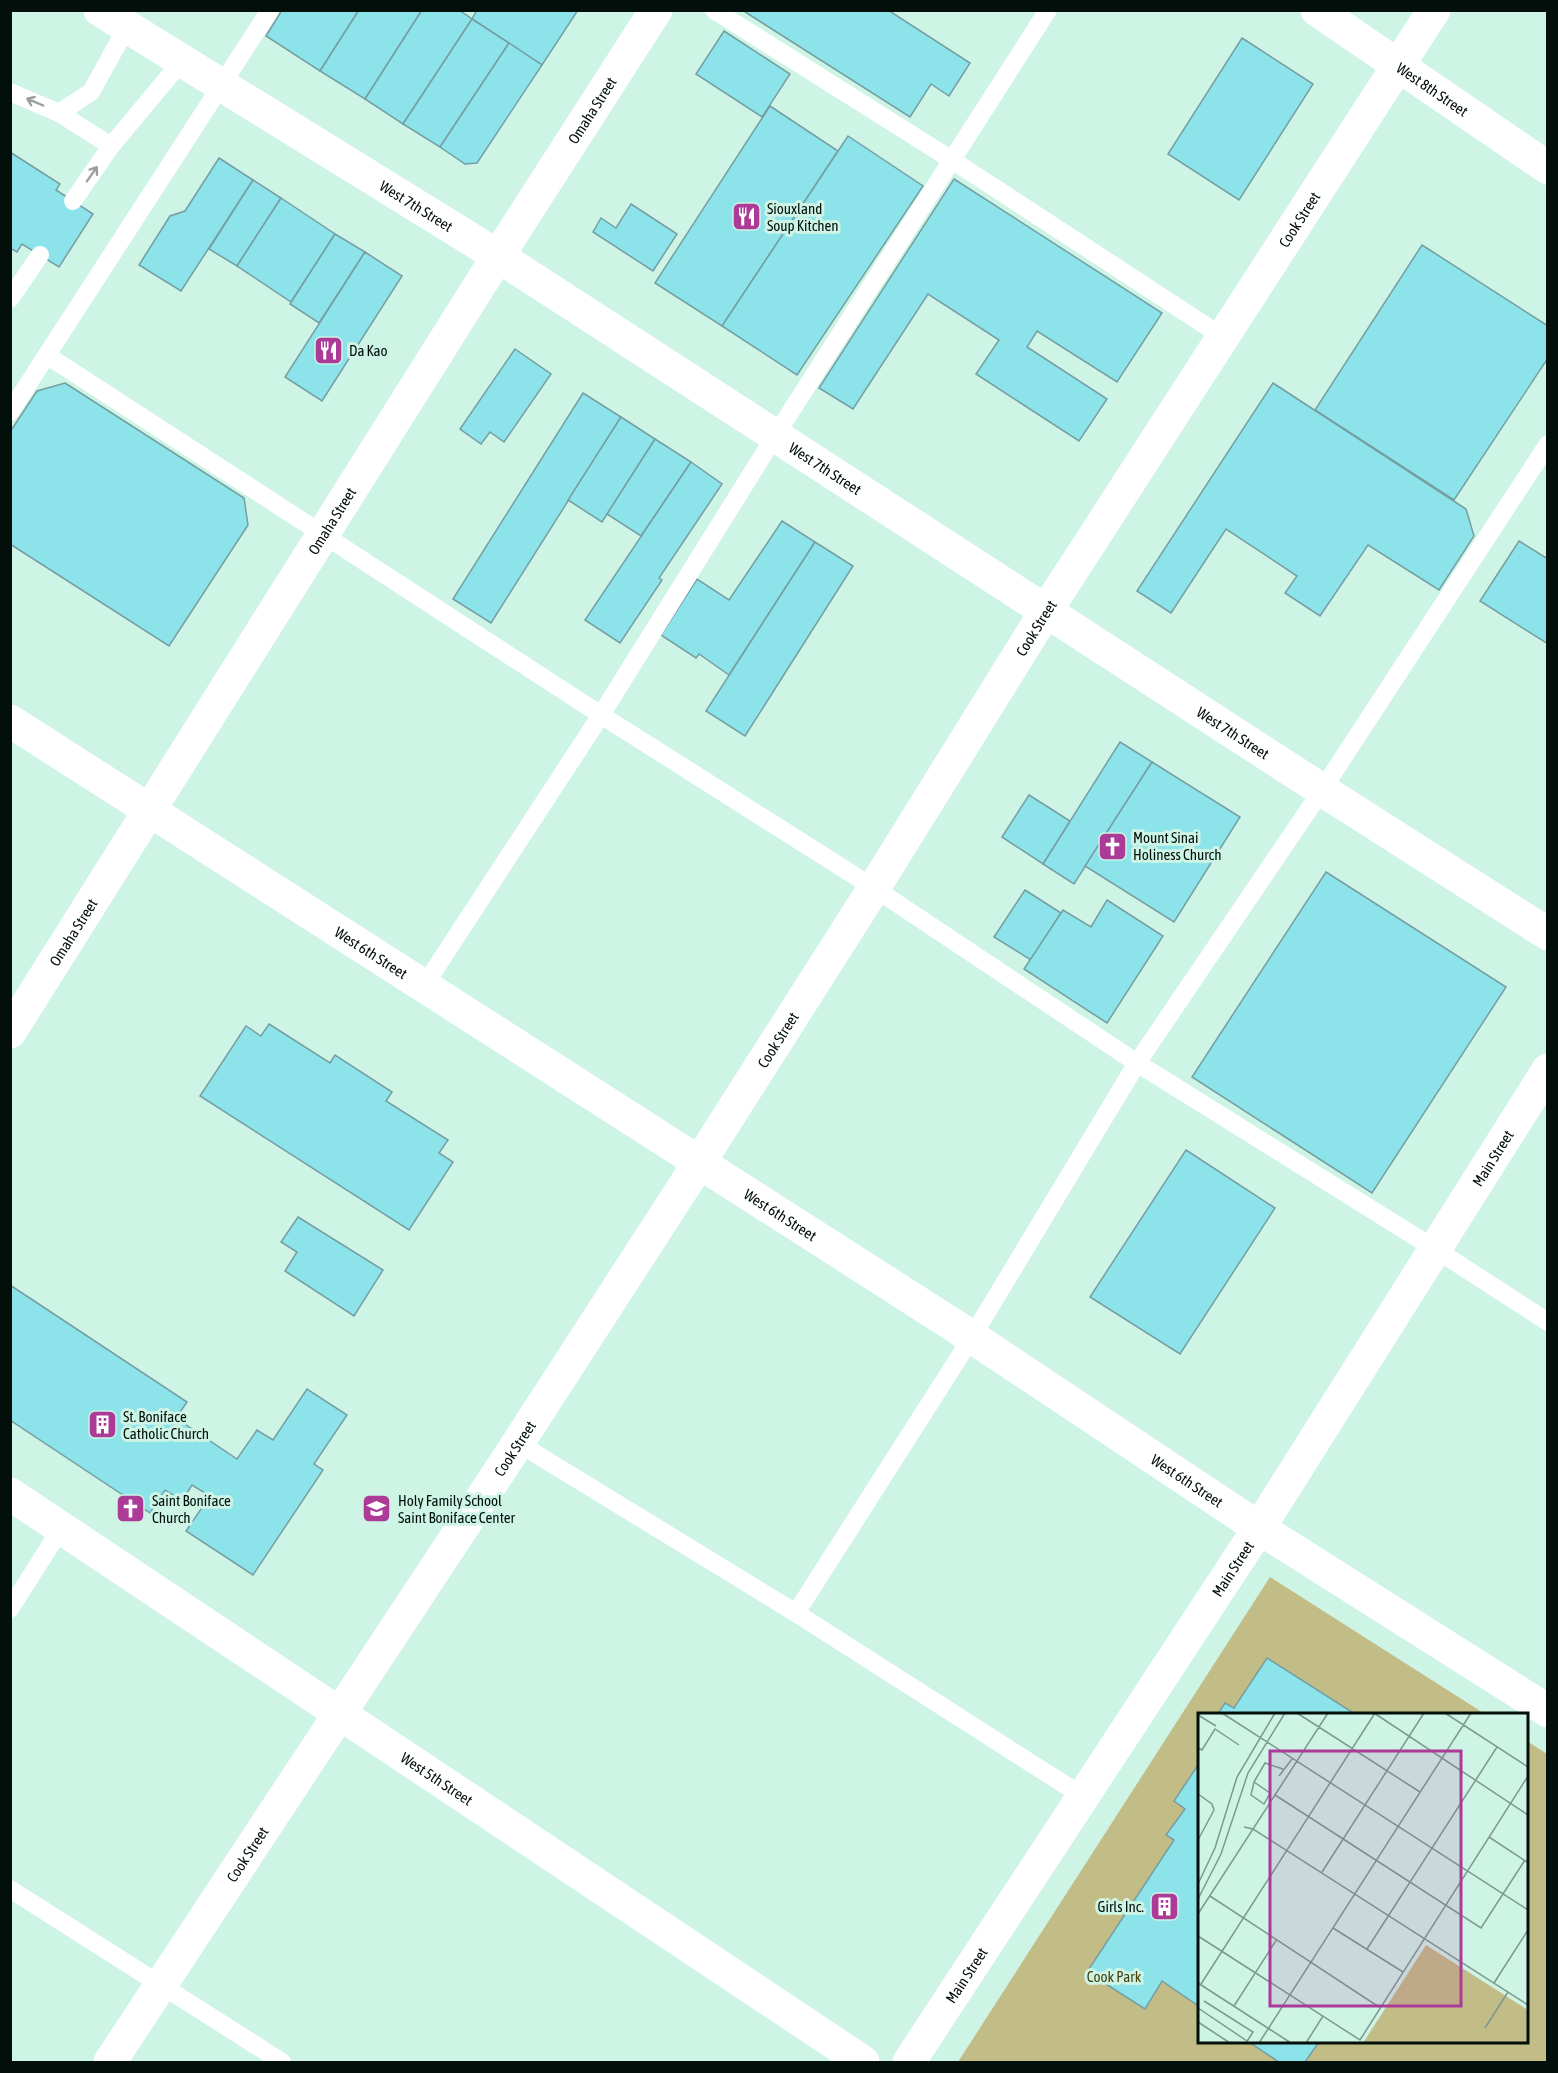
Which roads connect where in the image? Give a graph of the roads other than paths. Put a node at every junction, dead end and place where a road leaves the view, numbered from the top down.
1 (100, 10) edge
2 (270, 10) edge
3 (656, 10) edge
4 (714, 10) edge
5 (1048, 10) edge
6 (1317, 10) edge
7 (1434, 10) edge
8 (127, 27) junction
9 (182, 60) junction
10 (1398, 66) junction
11 (222, 85) junction
12 (10, 92) edge
13 (59, 113) junction
14 (111, 146) junction
15 (952, 160) junction
16 (1548, 168) edge
17 (73, 201) dead end
18 (40, 255) dead end
19 (498, 256) junction
20 (10, 299) edge
21 (1223, 337) junction
22 (48, 356) junction
23 (10, 412) edge
24 (775, 436) junction
25 (1548, 444) edge
26 (324, 536) junction
27 (1046, 611) junction
28 (601, 715) junction
29 (10, 721) edge
30 (1322, 790) junction
31 (149, 809) junction
32 (874, 888) junction
33 (1548, 934) edge
34 (424, 986) junction
35 (10, 1032) edge
36 (1137, 1063) junction
37 (1548, 1070) edge
38 (699, 1163) junction
39 (1435, 1249) junction
40 (1548, 1322) edge
41 (972, 1336) junction
42 (518, 1443) junction
43 (10, 1494) edge
44 (62, 1527) junction
45 (1259, 1528) junction
46 (10, 1610) edge
47 (796, 1613) junction
48 (1548, 1711) edge
49 (340, 1713) junction
50 (1084, 1797) junction
51 (10, 1889) edge
52 (161, 1985) junction
53 (110, 2062) edge
54 (282, 2062) edge
55 (863, 2062) edge
56 (909, 2062) edge

1 - 8 street, West 7th Street
2 - 11 lane
3 - 19 street, Omaha Street
4 - 15 lane
5 - 15 lane
6 - 10 street, West 8th Street
7 - 10 street, Cook Street
8 - 9 street, West 7th Street
8 - 13 lane
9 - 11 street, West 7th Street
9 - 14 lane
10 - 16 street, West 8th Street
10 - 21 street, Cook Street
11 - 19 street, West 7th Street
11 - 22 lane
13 -> 12 lane
13 - 14 lane
17 -> 14 lane
15 - 21 lane
15 - 24 lane
18 - 20 lane
19 - 24 street, West 7th Street
19 - 26 street, Omaha Street
21 - 27 street, Cook Street
22 - 23 lane
22 - 26 lane
24 - 27 street, West 7th Street
24 - 28 lane
25 - 30 lane
26 - 28 lane
26 - 31 street, Omaha Street
27 - 30 street, West 7th Street
27 - 32 street, Cook Street
28 - 32 lane
28 - 34 lane
29 - 31 street, West 6th Street
30 - 33 street, West 7th Street
30 - 36 lane
31 - 34 street, West 6th Street
31 - 35 street, Omaha Street
32 - 36 lane
32 - 38 street, Cook Street
34 - 38 street, West 6th Street
36 - 39 lane
36 - 41 lane
37 - 39 street, Main Street
38 - 41 street, West 6th Street
38 - 42 street, Cook Street
39 - 40 lane
39 - 45 street, Main Street
41 - 45 street, West 6th Street
41 - 47 lane
42 - 47 lane
42 - 49 street, Cook Street
43 - 44 street, West 5th Street
44 - 46 lane
44 - 49 street, West 5th Street
45 - 48 street, West 6th Street
45 - 50 street, Main Street
47 - 50 lane
49 - 52 street, Cook Street
49 - 55 street, West 5th Street
50 - 56 street, Main Street
51 - 52 lane
52 - 53 street, Cook Street
52 - 54 lane

